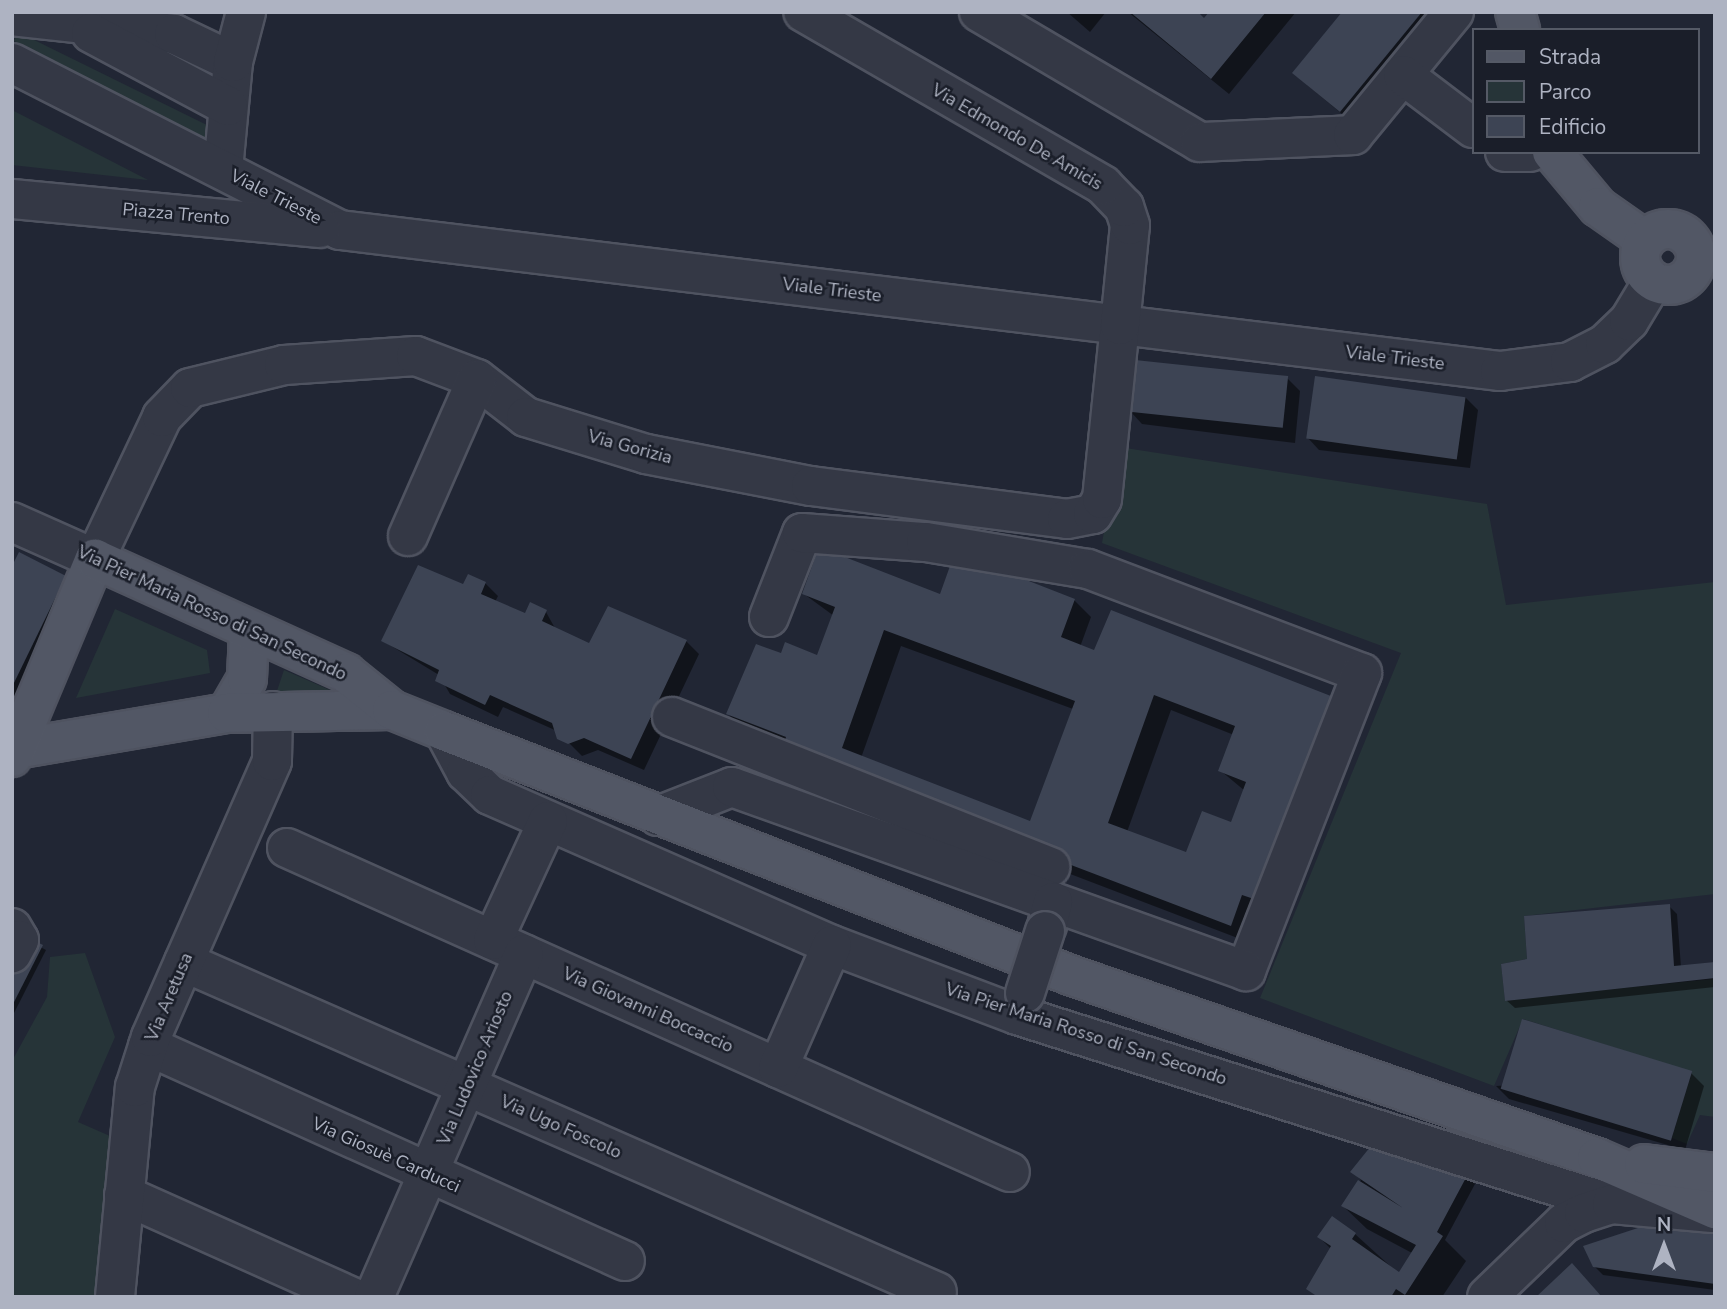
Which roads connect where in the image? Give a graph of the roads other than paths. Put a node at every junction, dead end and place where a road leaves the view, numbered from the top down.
1 (246, 12) edge
2 (803, 12) edge
3 (979, 12) edge
4 (1454, 12) edge
5 (12, 16) edge
6 (83, 20) edge
7 (233, 62) junction
8 (12, 63) edge
9 (1403, 75) junction
10 (228, 106) junction
11 (1472, 127) edge
12 (1554, 154) edge
13 (223, 170) junction
14 (12, 198) edge
15 (340, 230) junction
16 (1645, 240) junction
17 (1704, 243) edge
18 (1653, 281) junction
19 (1120, 325) junction
20 (477, 379) junction
21 (12, 522) edge
22 (408, 536) dead end
23 (95, 559) junction
24 (769, 617) dead end
25 (250, 630) junction
26 (392, 710) junction
27 (274, 711) junction
28 (227, 713) junction
29 (672, 717) dead end
30 (444, 731) junction
31 (14, 752) edge
32 (658, 817) junction
33 (548, 821) junction
34 (287, 848) dead end
35 (1049, 900) junction
36 (12, 928) edge
37 (832, 945) junction
38 (508, 947) junction
39 (12, 953) edge
40 (184, 962) junction
41 (1021, 1004) junction
42 (148, 1046) junction
43 (778, 1068) junction
44 (466, 1085) junction
45 (1597, 1158) junction
46 (1010, 1172) dead end
47 (1715, 1173) edge
48 (429, 1175) junction
49 (124, 1195) junction
50 (1612, 1205) junction
51 (1715, 1211) edge
52 (625, 1261) dead end
53 (937, 1292) dead end
54 (115, 1297) edge
55 (352, 1297) edge
56 (374, 1297) edge
57 (1486, 1297) edge

1 - 7 street
2 - 19 street, Via Edmondo De Amicis
3 - 9 street
4 - 9 street
5 - 6 street
6 - 7 street
6 - 10 street
7 - 10 street
8 - 13 street, Viale Trieste
9 - 11 street
10 - 13 street
12 - 16 main road
13 - 15 street, Viale Trieste
14 - 15 street, Piazza Trento
15 - 19 street, Viale Trieste
16 - 17 main road
16 - 18 main road
17 - 18 main road
18 - 19 street, Viale Trieste
19 - 20 street, Via Gorizia
20 - 22 street
20 - 23 street, Via Gorizia
21 - 23 street, Via Pier Maria Rosso di San Secondo
23 - 25 main road, Via Pier Maria Rosso di San Secondo
23 - 31 main road
24 - 35 street
25 - 26 main road, Via Pier Maria Rosso di San Secondo
25 - 28 main road
26 - 27 main road
26 - 30 main road, Via Pier Maria Rosso di San Secondo
27 - 28 main road
27 - 40 street, Via Aretusa
28 - 31 main road
29 - 35 street
30 - 32 main road, Via Pier Maria Rosso di San Secondo
30 - 33 street, Via Pier Maria Rosso di San Secondo
32 - 35 street
32 - 45 main road, Via Pier Maria Rosso di San Secondo
33 - 37 street, Via Pier Maria Rosso di San Secondo
33 - 38 street, Via Ludovico Ariosto
34 - 38 street, Via Giovanni Boccaccio
35 - 41 street, bridge
36 - 39 street
37 - 41 street, Via Pier Maria Rosso di San Secondo
37 - 43 street
38 - 43 street, Via Giovanni Boccaccio
38 - 44 street, Via Ludovico Ariosto
40 - 42 street, Via Aretusa
40 - 44 street, Via Ugo Foscolo
41 - 50 street, Via Pier Maria Rosso di San Secondo
42 - 48 street, Via Giosuè Carducci
42 - 49 street, Via Aretusa
43 - 46 street, Via Giovanni Boccaccio
44 - 48 street, Via Ludovico Ariosto
44 - 53 street, Via Ugo Foscolo
45 - 47 main road
45 - 51 main road
48 - 52 street, Via Giosuè Carducci
48 - 56 street, Via Ludovico Ariosto
49 - 54 street, Via Aretusa
49 - 55 street
50 - 51 street
50 - 57 street

